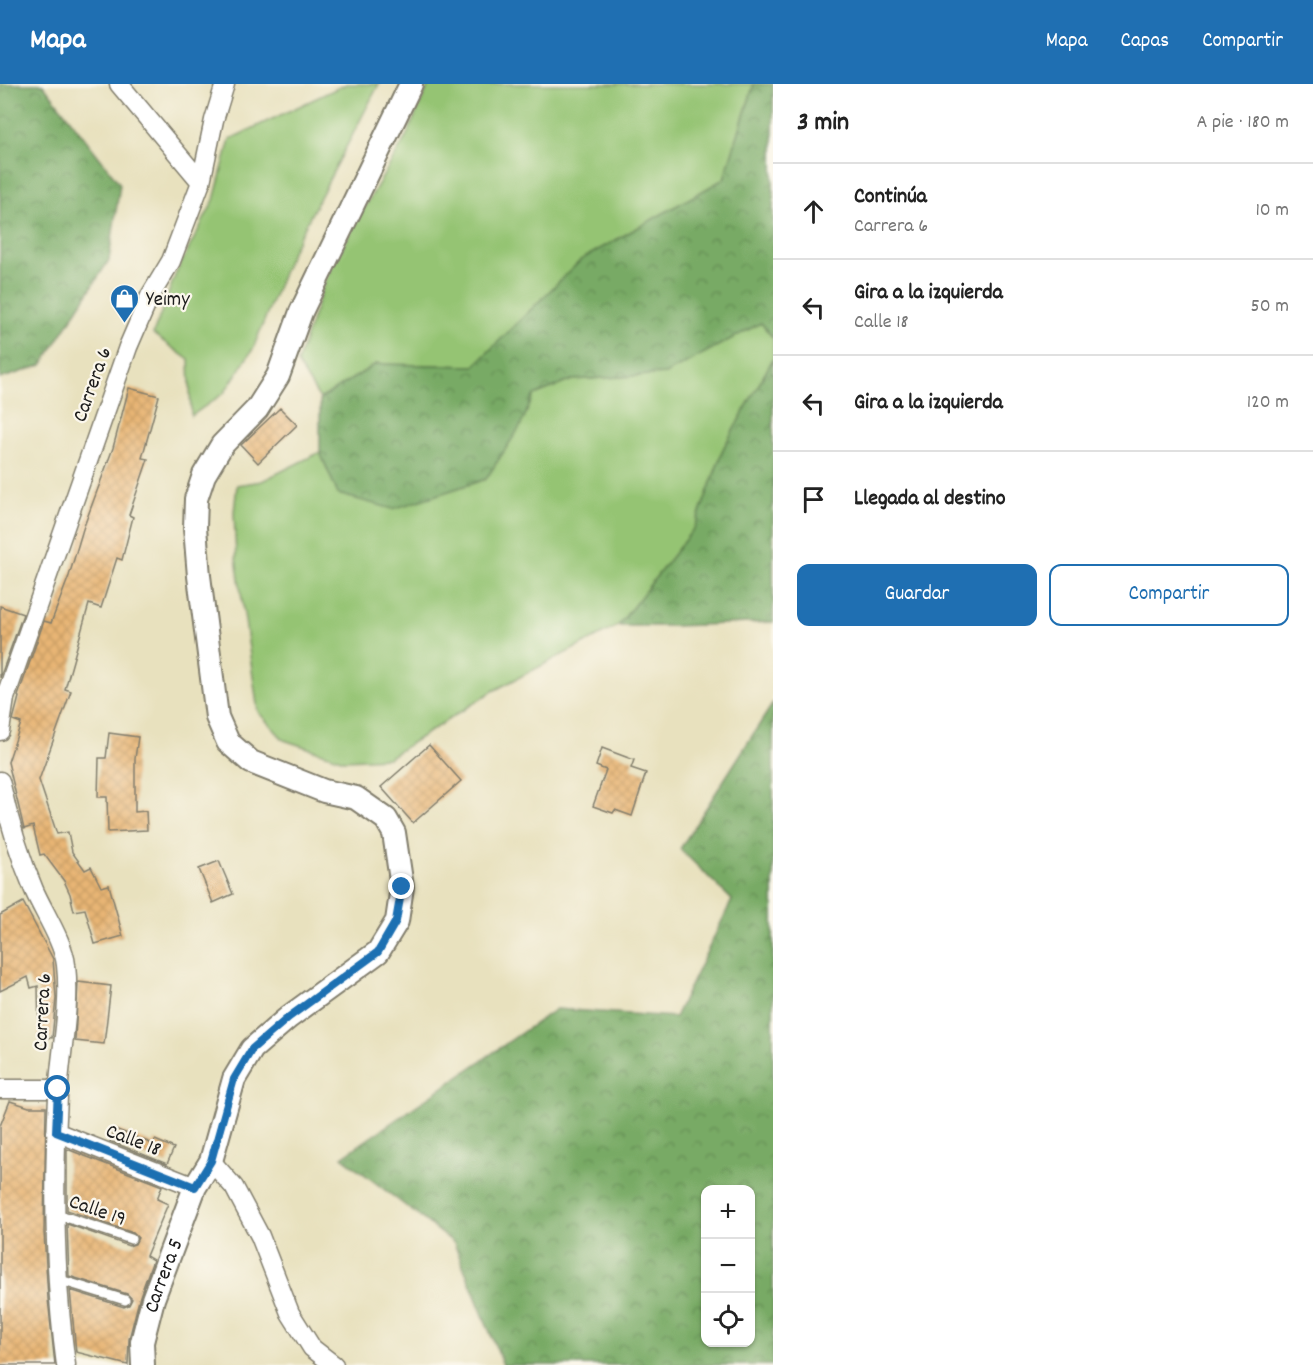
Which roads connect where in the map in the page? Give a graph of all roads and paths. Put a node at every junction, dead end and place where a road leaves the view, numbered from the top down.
1 (119, 84) edge
2 (225, 84) edge
3 (411, 84) edge
4 (201, 182) junction
5 (0, 730) edge
6 (0, 781) edge
7 (0, 1089) edge
8 (58, 1089) junction
9 (56, 1132) junction
10 (211, 1161) junction
11 (195, 1187) junction
12 (54, 1213) junction
13 (131, 1239) dead end
14 (57, 1279) junction
15 (125, 1300) dead end
16 (66, 1365) edge
17 (143, 1365) edge
18 (334, 1365) edge

1 - 4 street
2 - 4 street, Carrera 6
3 - 10 street, Carrera 5
4 - 5 street, Carrera 6
6 - 8 street, Carrera 6
7 - 8 street
8 - 9 street, Carrera 6
9 - 11 street, Calle 18
9 - 12 street, Carrera 6
10 - 11 street, Carrera 5
10 - 18 street
11 - 17 street, Carrera 5
12 - 13 lane, Calle 19
12 - 14 street, Carrera 6
14 - 15 lane
14 - 16 street, Carrera 6

